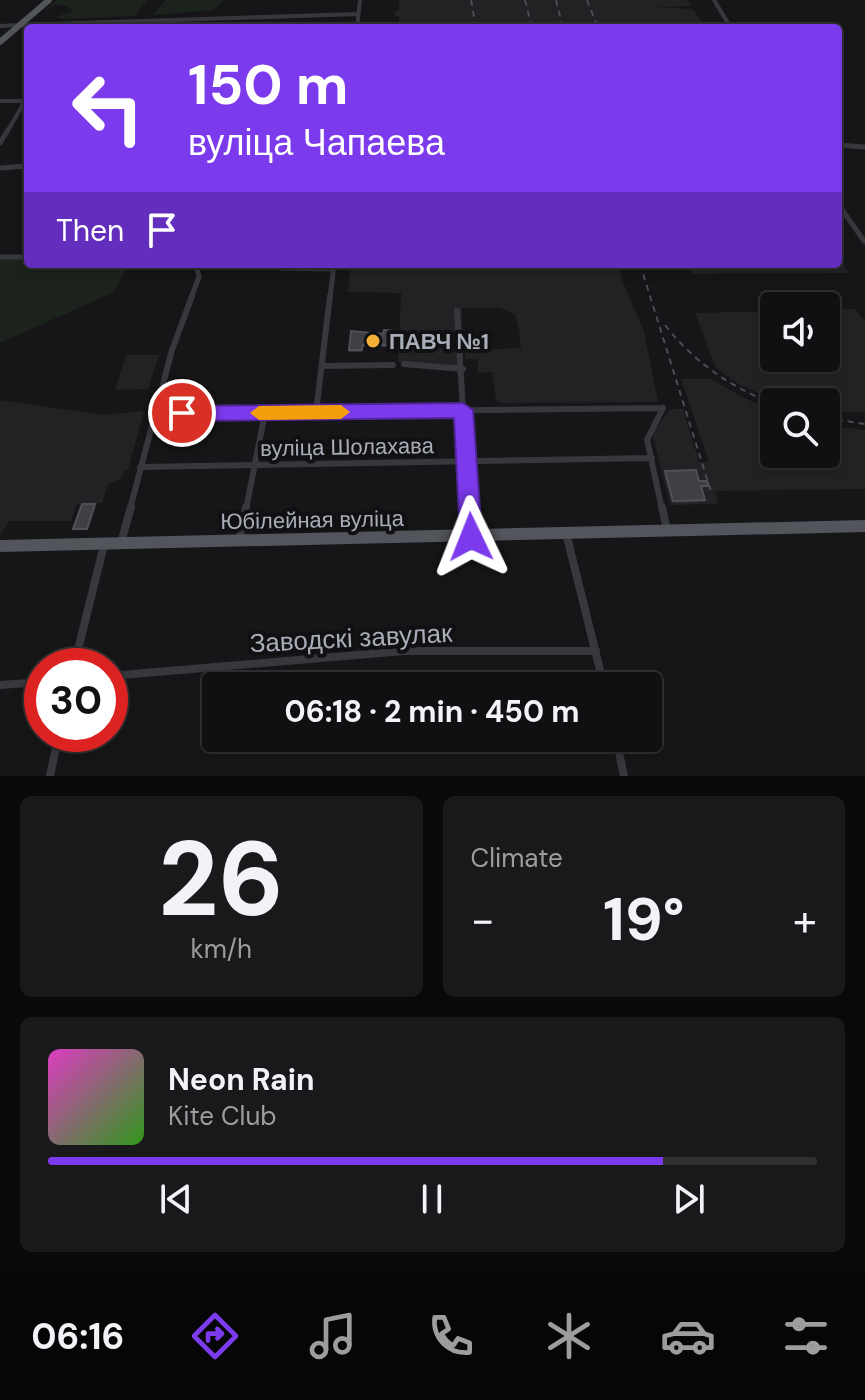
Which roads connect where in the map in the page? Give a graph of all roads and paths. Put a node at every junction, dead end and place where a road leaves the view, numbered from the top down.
1 (49, 0) edge
2 (360, 0) edge
3 (714, 0) edge
4 (358, 14) junction
5 (50, 24) edge
6 (357, 24) edge
7 (729, 24) edge
8 (19, 25) junction
9 (24, 25) edge
10 (0, 26) edge
11 (0, 42) edge
12 (0, 101) edge
13 (24, 101) edge
14 (24, 104) edge
15 (0, 143) edge
16 (842, 145) edge
17 (865, 147) edge
18 (24, 166) edge
19 (0, 168) edge
20 (842, 210) edge
21 (865, 242) edge
22 (0, 257) edge
23 (24, 257) edge
24 (197, 268) edge
25 (334, 268) edge
26 (457, 311) dead end
27 (404, 364) dead end
28 (393, 365) dead end
29 (322, 366) junction
30 (463, 369) junction
31 (463, 410) junction
32 (316, 412) junction
33 (265, 413) junction
34 (154, 414) junction
35 (652, 458) junction
36 (468, 462) junction
37 (140, 467) junction
38 (254, 467) junction
39 (865, 526) edge
40 (668, 530) junction
41 (566, 533) junction
42 (471, 537) junction
43 (239, 541) junction
44 (104, 543) junction
45 (121, 543) junction
46 (0, 546) edge
47 (78, 648) edge
48 (596, 651) junction
49 (601, 672) edge
50 (128, 674) edge
51 (24, 683) edge
52 (0, 685) edge
53 (55, 752) edge
54 (619, 752) edge
55 (50, 776) edge
56 (624, 776) edge

1 - 8 main road
2 - 4 street
3 - 7 street
4 - 5 street
4 - 6 street
8 - 9 street
8 - 10 street
8 - 11 main road
12 - 13 street
14 - 15 street
16 - 17 street
18 - 19 street
20 - 21 street
22 - 23 street
24 - 34 street
25 - 29 street
26 - 30 street
27 - 30 street
28 - 29 street
29 - 32 street
30 - 31 street
31 - 32 street
31 - 35 street
31 - 36 street
32 - 33 street
33 - 34 street
33 - 38 street
34 - 37 street
35 - 36 street, вуліца Шолахава
35 - 40 street
36 - 38 street, вуліца Шолахава
36 - 42 street
37 - 38 street, вуліца Шолахава
37 - 45 street
38 - 43 street
39 - 40 main road, Юбілейная вуліца
40 - 41 main road, Юбілейная вуліца
41 - 42 main road, Юбілейная вуліца
41 - 48 street
42 - 43 main road, Юбілейная вуліца
43 - 45 main road, Юбілейная вуліца
44 - 45 main road, Юбілейная вуліца
44 - 46 main road, Юбілейная вуліца
44 - 47 street
48 - 49 street
48 - 50 street, Заводскі завулак
51 - 52 street
53 - 55 street
54 - 56 street

